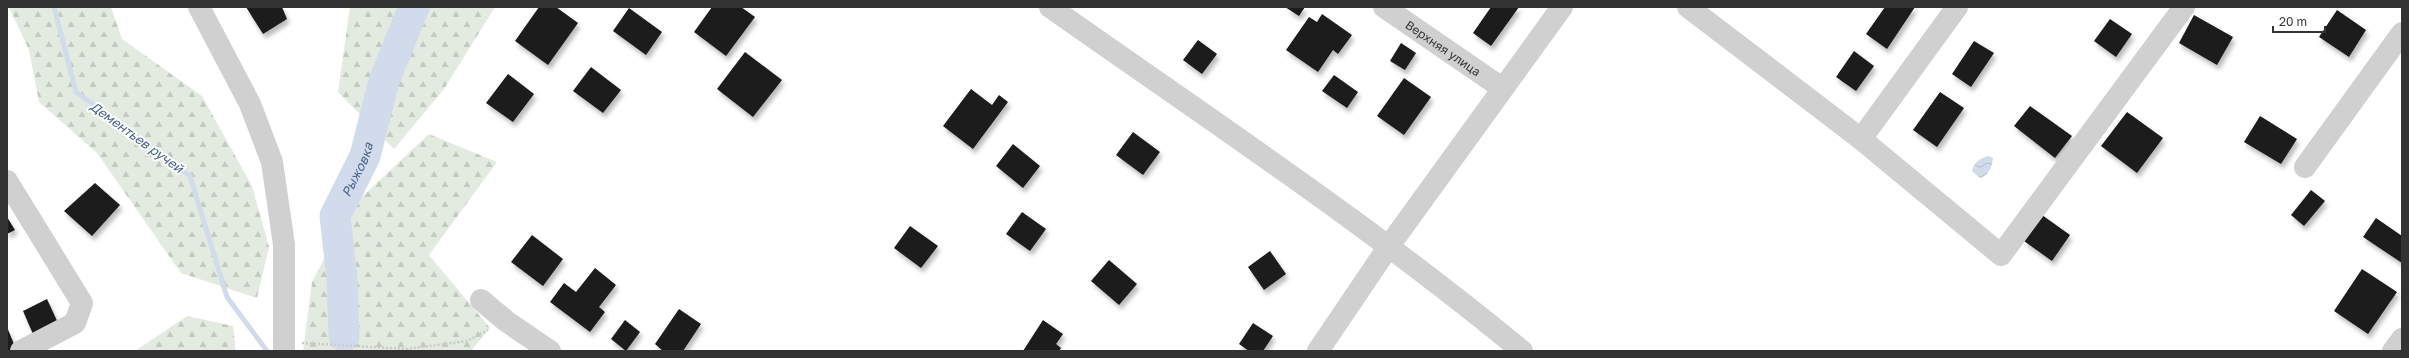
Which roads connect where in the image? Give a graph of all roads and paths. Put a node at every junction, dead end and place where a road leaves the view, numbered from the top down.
1 (199, 7) edge
2 (1050, 7) edge
3 (1384, 7) edge
4 (1562, 7) edge
5 (1688, 7) edge
6 (1957, 7) edge
7 (2184, 7) edge
8 (2402, 33) edge
9 (1502, 88) junction
10 (1861, 139) junction
11 (2304, 167) dead end
12 (7, 181) edge
13 (1389, 246) junction
14 (481, 300) dead end
15 (506, 321) junction
16 (2402, 339) edge
17 (285, 347) edge
18 (21, 351) edge
19 (550, 351) edge
20 (1318, 351) edge
21 (1522, 351) edge
22 (2393, 351) edge

1 - 17 street
2 - 13 street
3 - 9 street, Верхняя улица
4 - 9 street
5 - 10 street
6 - 10 street
7 - 10 street
8 - 11 street
9 - 13 street
12 - 18 street
13 - 20 street
13 - 21 street
14 - 15 street
15 - 17 path
15 - 19 street
16 - 22 street

